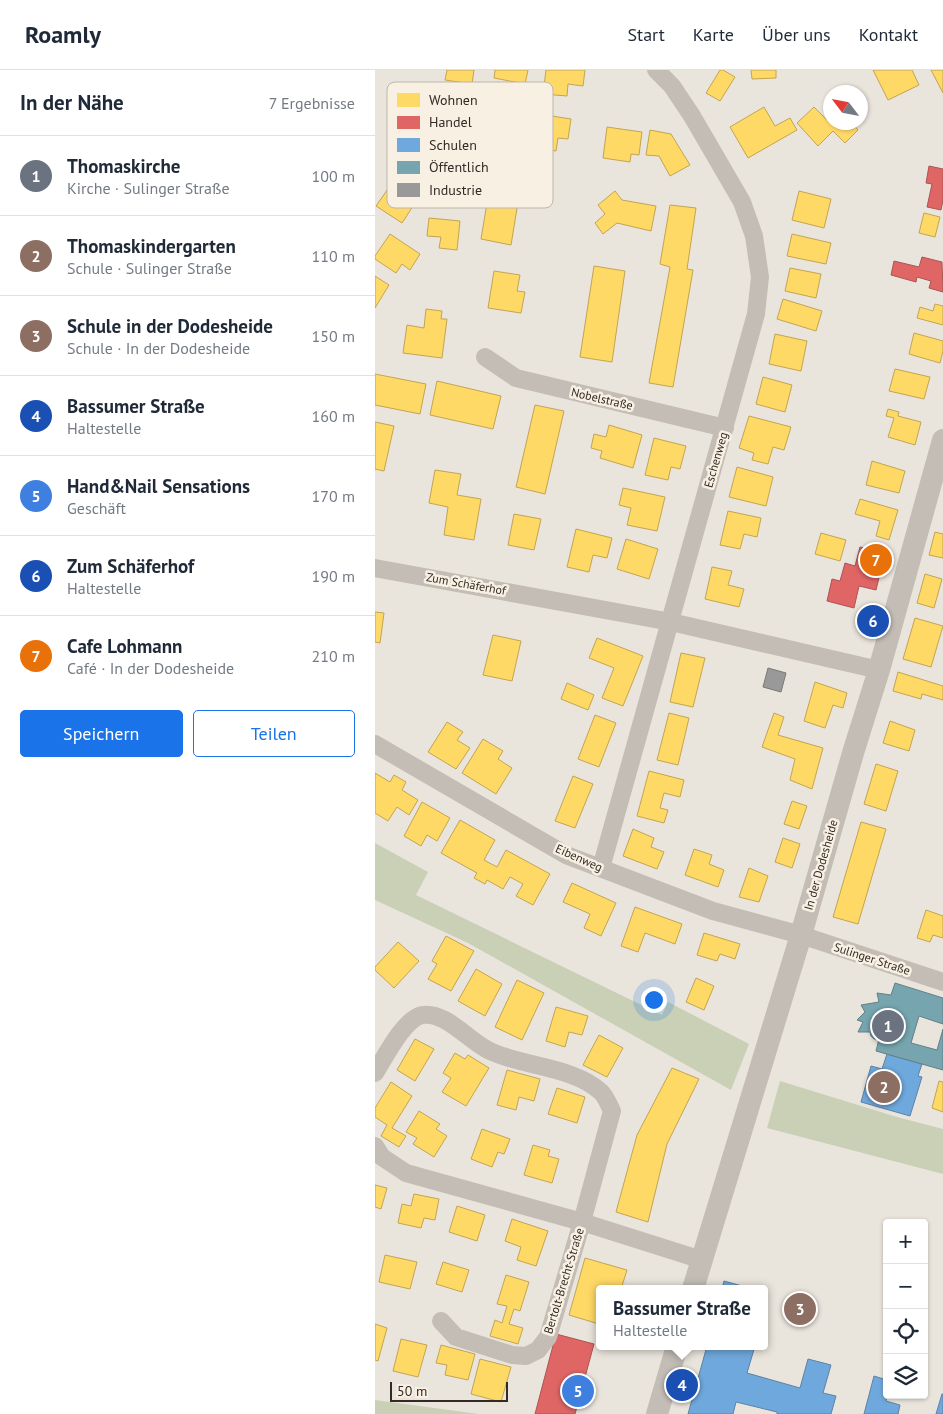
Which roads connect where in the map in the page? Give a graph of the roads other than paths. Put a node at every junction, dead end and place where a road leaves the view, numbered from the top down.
1 (655, 70) edge
2 (485, 357) dead end
3 (725, 428) junction
4 (943, 440) edge
5 (375, 568) edge
6 (671, 622) junction
7 (879, 670) junction
8 (375, 744) edge
9 (601, 868) junction
10 (801, 935) junction
11 (943, 982) edge
12 (375, 1073) edge
13 (375, 1146) edge
14 (582, 1222) junction
15 (702, 1260) junction
16 (694, 1285) edge
17 (441, 1322) dead end
18 (676, 1350) edge
19 (657, 1414) edge

1 - 3 street, Eschenweg
2 - 3 street, Nobelstraße
3 - 6 street, Eschenweg
4 - 7 street, In der Dodesheide
5 - 6 street, Zum Schäferhof
6 - 7 street, Zum Schäferhof
6 - 9 street, Eschenweg
7 - 10 street, In der Dodesheide
8 - 9 street, Eibenweg
9 - 10 street, Eibenweg
10 - 11 street, Sulinger Straße
10 - 15 street, In der Dodesheide
12 - 14 street
13 - 14 street, Bertolt-Brecht-Straße
14 - 15 street, Bertolt-Brecht-Straße
14 - 17 street, Bertolt-Brecht-Straße
15 - 16 street, In der Dodesheide
18 - 19 street

